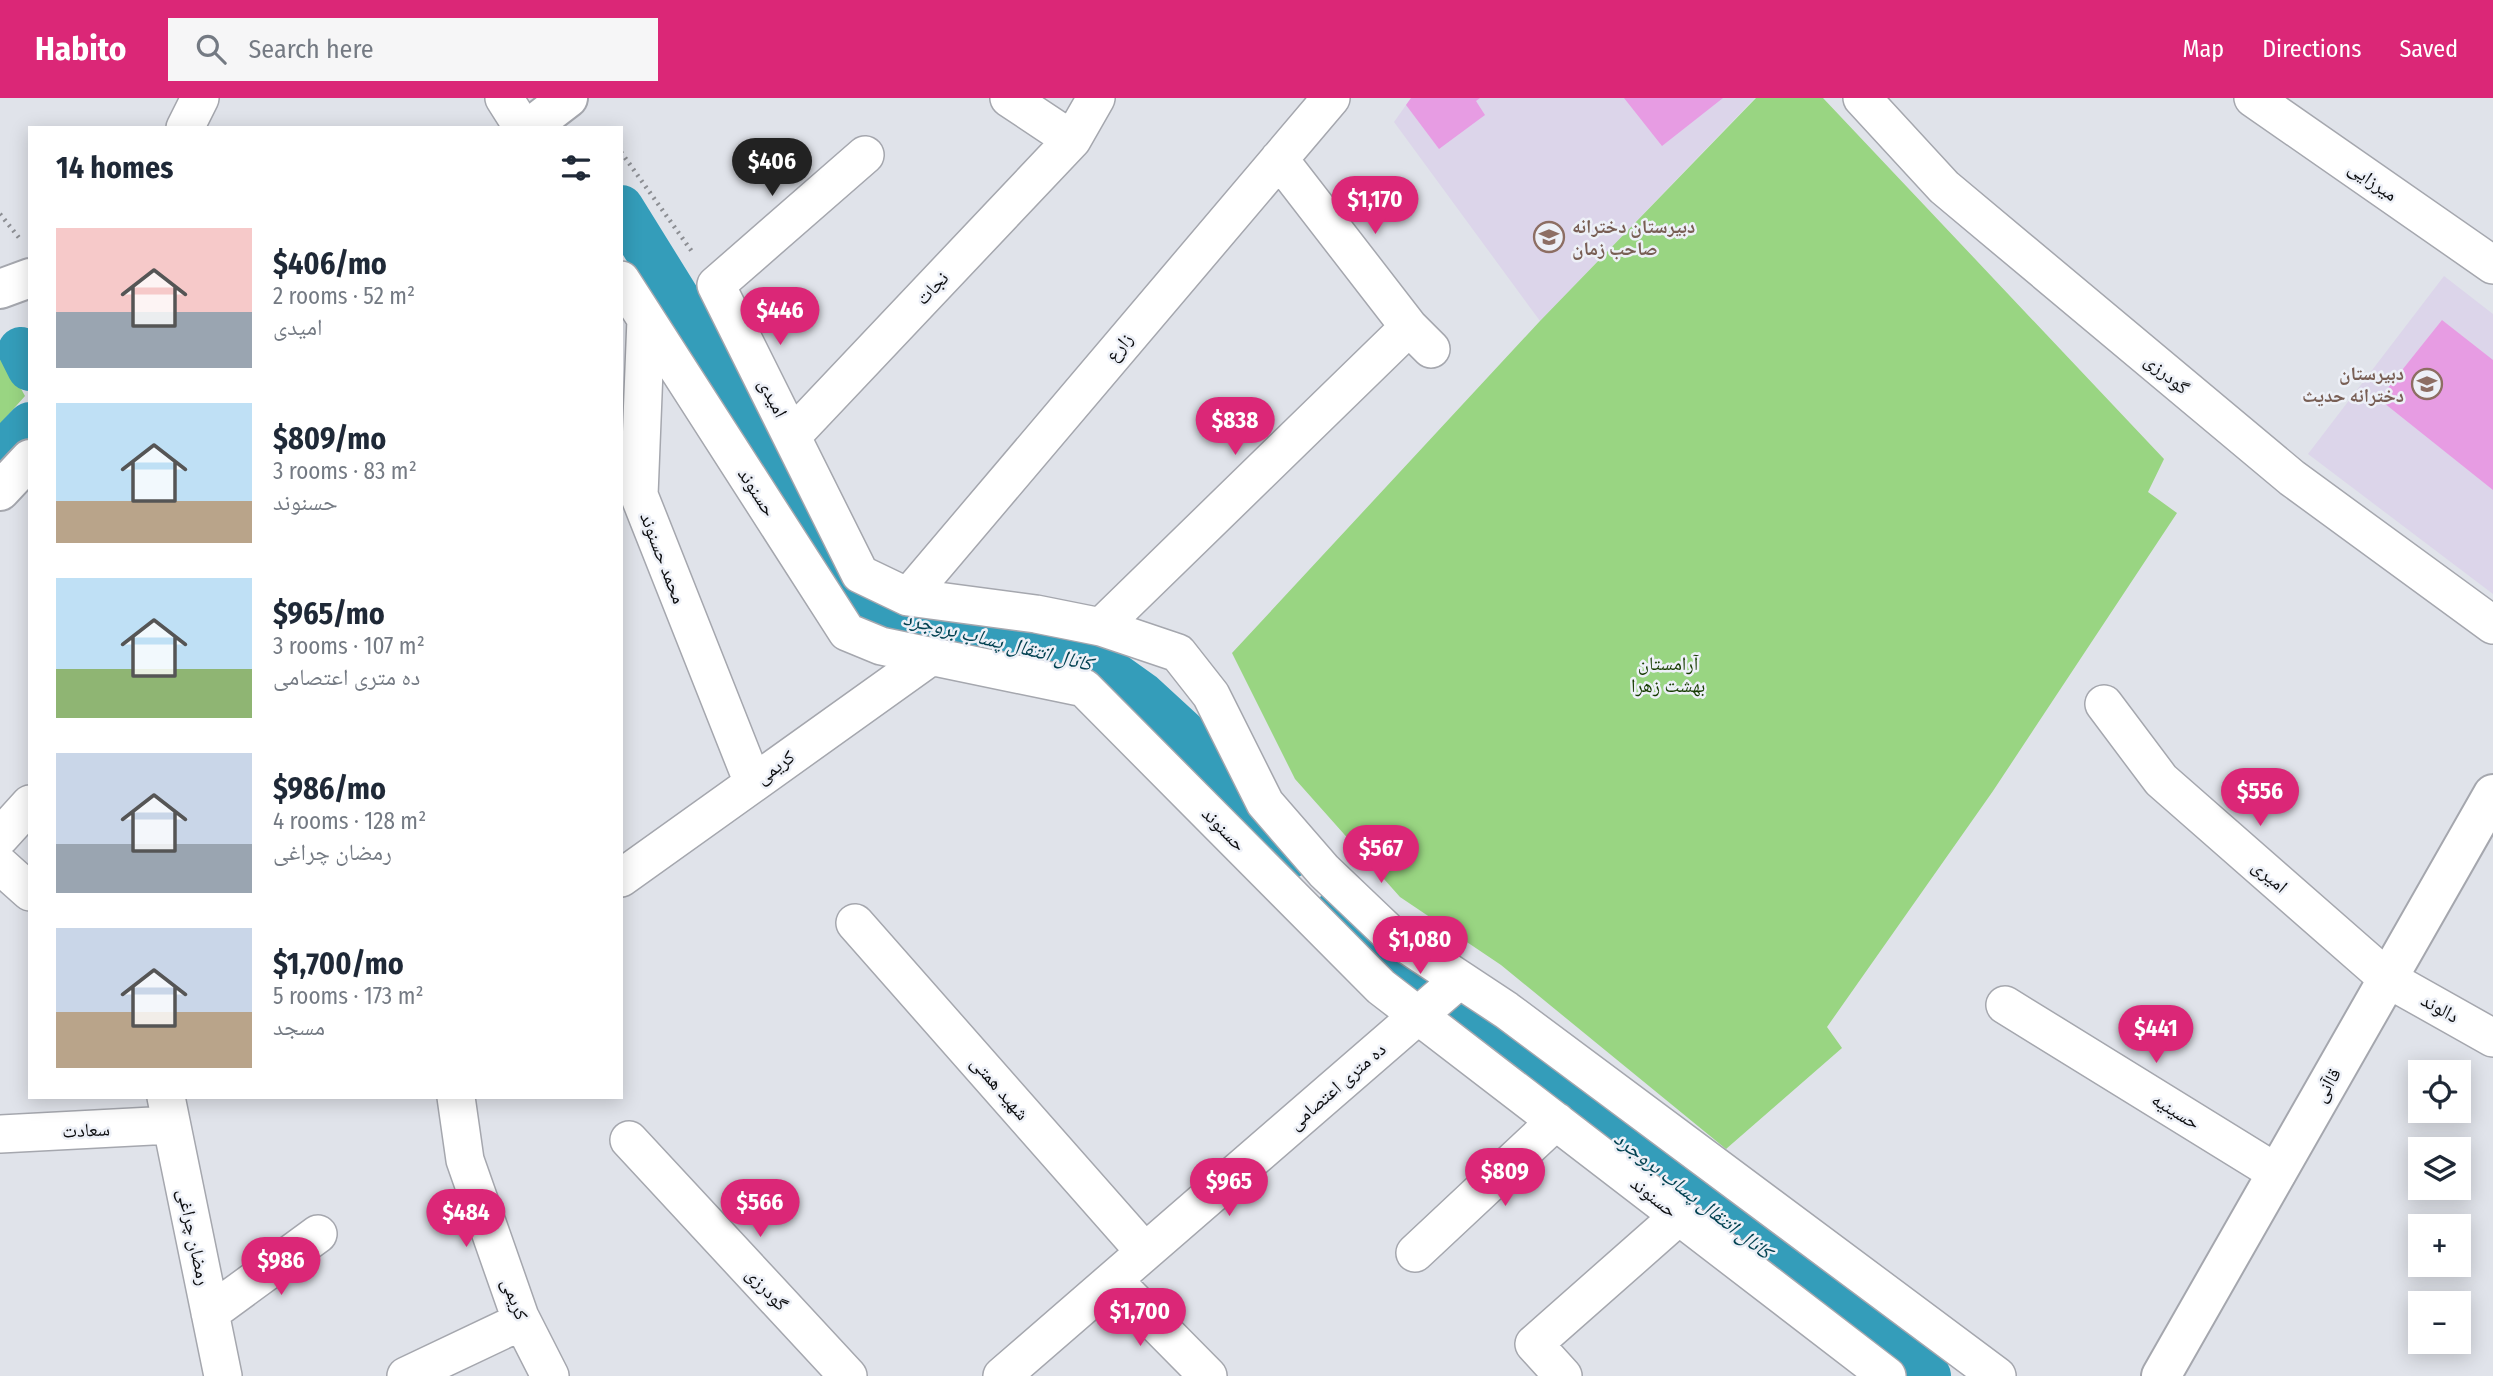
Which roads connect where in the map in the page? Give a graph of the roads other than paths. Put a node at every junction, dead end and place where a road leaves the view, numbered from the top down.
1 (200, 98) edge
2 (504, 98) edge
3 (568, 98) edge
4 (1009, 98) edge
5 (1097, 98) edge
6 (1331, 98) edge
7 (1862, 98) edge
8 (2252, 98) edge
9 (186, 126) edge
10 (522, 126) edge
11 (531, 126) edge
12 (1072, 140) junction
13 (865, 155) dead end
14 (1279, 159) junction
15 (2493, 265) edge
16 (28, 279) edge
17 (623, 283) edge
18 (0, 289) edge
19 (646, 319) junction
20 (792, 436) junction
21 (28, 461) edge
22 (0, 491) edge
23 (908, 597) junction
24 (2493, 625) edge
25 (1101, 627) junction
26 (930, 657) junction
27 (2104, 704) dead end
28 (754, 783) junction
29 (2493, 794) edge
30 (28, 806) edge
31 (0, 837) edge
32 (0, 865) edge
33 (623, 877) edge
34 (28, 890) edge
35 (855, 923) dead end
36 (2388, 979) junction
37 (1459, 980) junction
38 (2005, 1004) dead end
39 (1418, 1016) junction
40 (2493, 1038) edge
41 (456, 1099) edge
42 (169, 1111) edge
43 (1556, 1121) junction
44 (0, 1134) edge
45 (629, 1140) dead end
46 (2277, 1173) junction
47 (1679, 1216) junction
48 (318, 1234) dead end
49 (1145, 1252) junction
50 (1415, 1253) dead end
51 (1113, 1280) junction
52 (210, 1313) junction
53 (523, 1321) junction
54 (2168, 1373) edge
55 (1880, 1374) edge
56 (222, 1376) edge
57 (406, 1376) edge
58 (550, 1376) edge
59 (848, 1376) edge
60 (1002, 1376) edge
61 (1208, 1376) edge
62 (1563, 1376) edge
63 (1997, 1376) edge

1 - 9 street
2 - 10 street
3 - 11 street
4 - 12 street
5 - 12 street, نجات
6 - 14 street, زارع
7 - 24 street, گودرزی
8 - 15 street, میرزایی
12 - 20 street, نجات
13 - 20 street, امیدی
14 - 23 street, زارع
14 - 25 street
16 - 18 street
17 - 19 street, حسنوند
19 - 26 street, حسنوند
19 - 28 street, محمد حسنوند
20 - 23 street
21 - 22 street
23 - 25 street
25 - 37 street
26 - 28 street, کریمی
26 - 39 street, حسنوند
27 - 36 street, امیری
28 - 33 street, کریمی
29 - 36 street, قاآنی
30 - 31 street
32 - 34 street
35 - 49 street, شهید همتی
36 - 40 street, دالوند
36 - 46 street, قاآنی
37 - 39 street, ده متری اعتصامی
37 - 63 street
38 - 46 street, حسینیه
39 - 43 street, حسنوند
39 - 49 street, ده متری اعتصامی
41 - 53 street, کریمی
42 - 44 street, سعادت
42 - 52 street, رمضان چراغی
43 - 47 street, حسنوند
43 - 50 street
45 - 59 street, گودرزی
46 - 54 street, قاآنی
47 - 55 street, حسنوند
47 - 62 street
48 - 52 street
49 - 51 street, ده متری اعتصامی
51 - 60 street, ده متری اعتصامی
51 - 61 street
52 - 56 street, رمضان چراغی
53 - 57 street
53 - 58 street, کریمی

